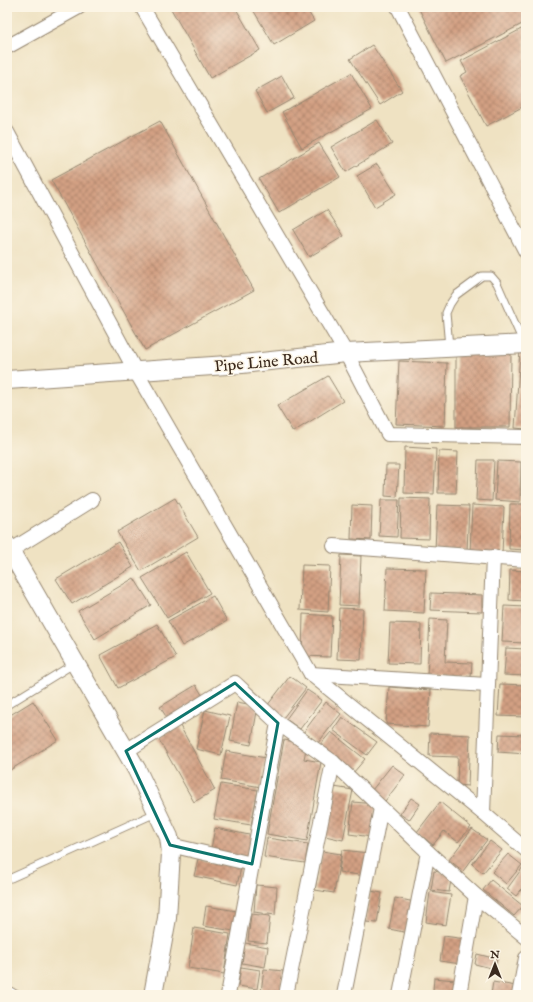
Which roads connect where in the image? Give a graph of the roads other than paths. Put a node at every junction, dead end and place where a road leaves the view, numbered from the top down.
1 (79, 7) edge
2 (142, 7) edge
3 (398, 7) edge
4 (7, 47) edge
5 (7, 132) edge
6 (526, 252) edge
7 (525, 344) edge
8 (449, 347) junction
9 (346, 353) junction
10 (136, 372) junction
11 (7, 380) edge
12 (526, 437) edge
13 (92, 500) dead end
14 (334, 546) dead end
15 (9, 548) edge
16 (493, 557) junction
17 (526, 560) edge
18 (75, 663) junction
19 (311, 674) junction
20 (487, 685) junction
21 (7, 706) edge
22 (278, 723) junction
23 (126, 751) junction
24 (333, 762) junction
25 (381, 808) junction
26 (158, 812) junction
27 (483, 813) junction
28 (170, 845) junction
29 (526, 850) edge
30 (428, 852) junction
31 (252, 864) junction
32 (11, 878) dead end
33 (476, 896) junction
34 (526, 937) edge
35 (526, 958) edge
36 (7, 989) edge
37 (17, 995) edge
38 (153, 995) edge
39 (228, 995) edge
40 (286, 995) edge
41 (344, 995) edge
42 (400, 995) edge
43 (459, 995) edge
44 (519, 995) edge

1 - 4 street
2 - 9 street
3 - 6 street
5 - 10 street
7 - 8 street, Pipe Line Road
7 - 8 lane
8 - 9 street, Pipe Line Road
9 - 10 street, Pipe Line Road
9 - 12 street
10 - 11 street, Pipe Line Road
10 - 19 street
13 - 15 street
14 - 16 street
15 - 18 street
16 - 17 street
16 - 20 street
18 - 21 lane
18 - 23 street
19 - 20 street
19 - 27 street
20 - 27 street
22 - 23 street
22 - 24 street
22 - 31 street
23 - 26 street
24 - 25 street
24 - 40 street
25 - 30 street
25 - 41 street
26 - 28 street
26 - 32 lane
27 - 29 street
28 - 31 street
28 - 38 street
30 - 33 street
30 - 42 street
31 - 39 street
33 - 34 street
33 - 43 street
35 - 44 street
36 - 37 lane

